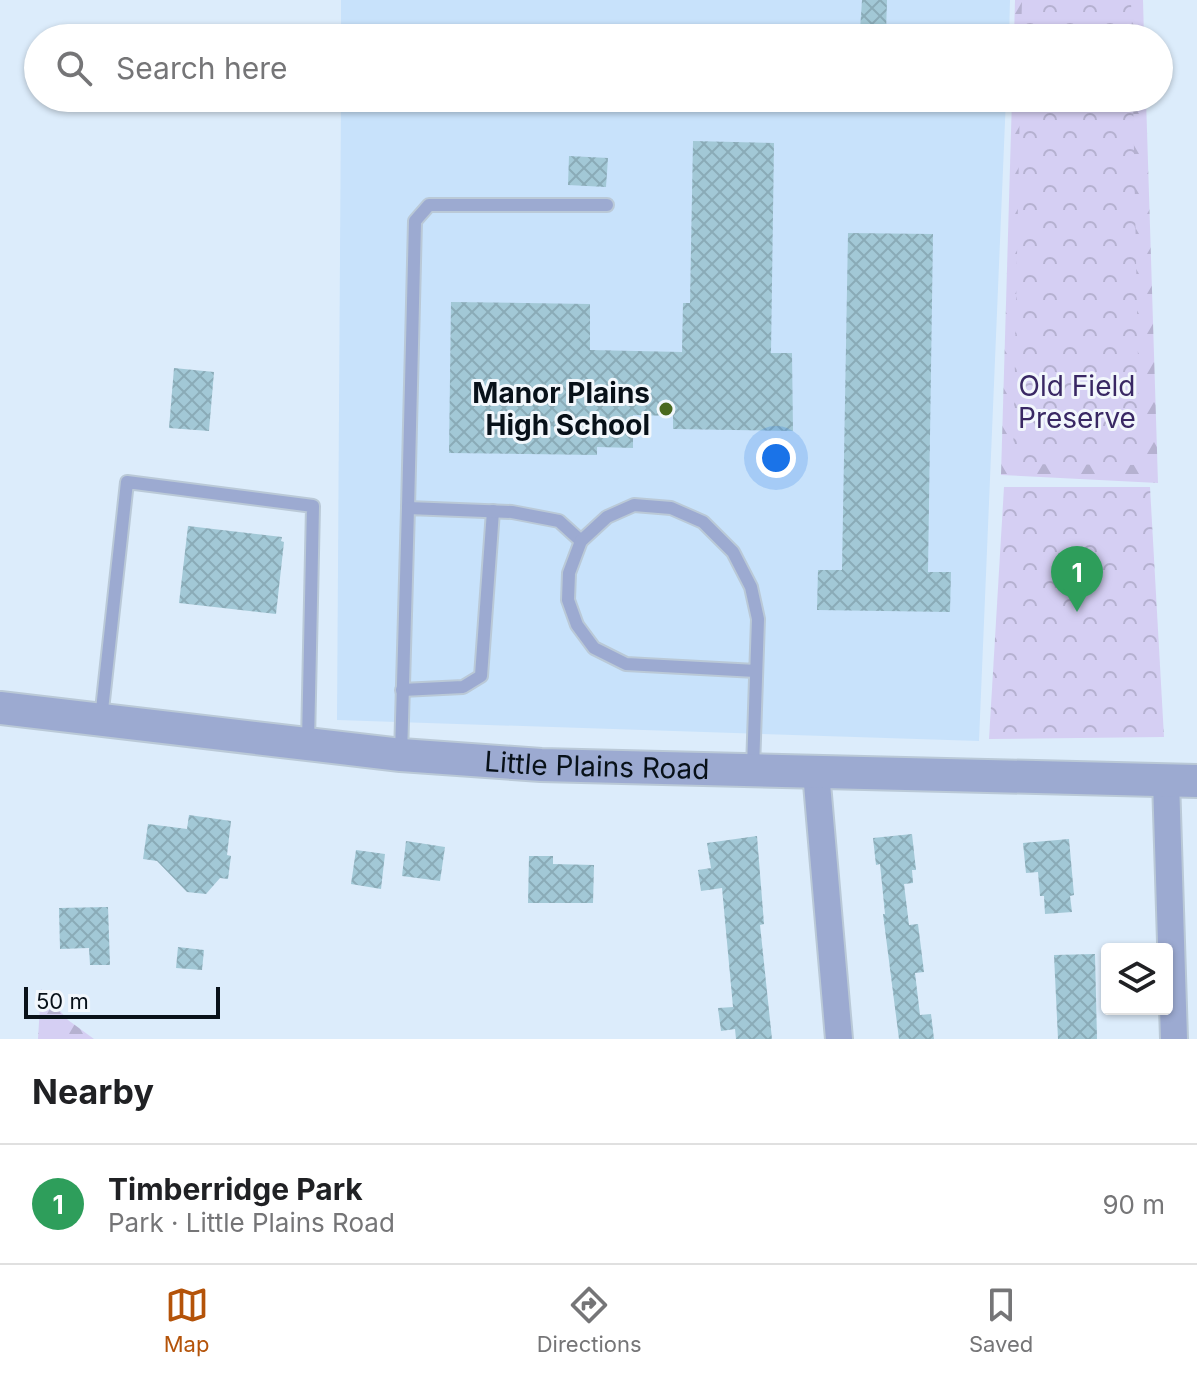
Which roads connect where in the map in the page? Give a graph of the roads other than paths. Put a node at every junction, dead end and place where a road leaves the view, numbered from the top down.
1 (607, 205) dead end
2 (408, 508) junction
3 (493, 511) junction
4 (581, 541) junction
5 (756, 671) junction
6 (402, 690) junction
7 (0, 708) edge
8 (100, 720) junction
9 (308, 745) junction
10 (401, 755) junction
11 (753, 771) junction
12 (816, 772) junction
13 (1182, 780) edge
14 (839, 1039) edge
15 (1174, 1039) edge

1 - 2 lane
2 - 3 lane
2 - 6 lane
3 - 4 lane
3 - 6 lane
4 - 5 lane
4 - 5 lane
5 - 11 lane
6 - 10 lane
7 - 8 street, Little Plains Road
8 - 9 street, Little Plains Road
8 - 9 lane
9 - 10 street, Little Plains Road
10 - 11 street, Little Plains Road
11 - 12 street, Little Plains Road
12 - 13 street, Little Plains Road
12 - 14 street
13 - 15 street

